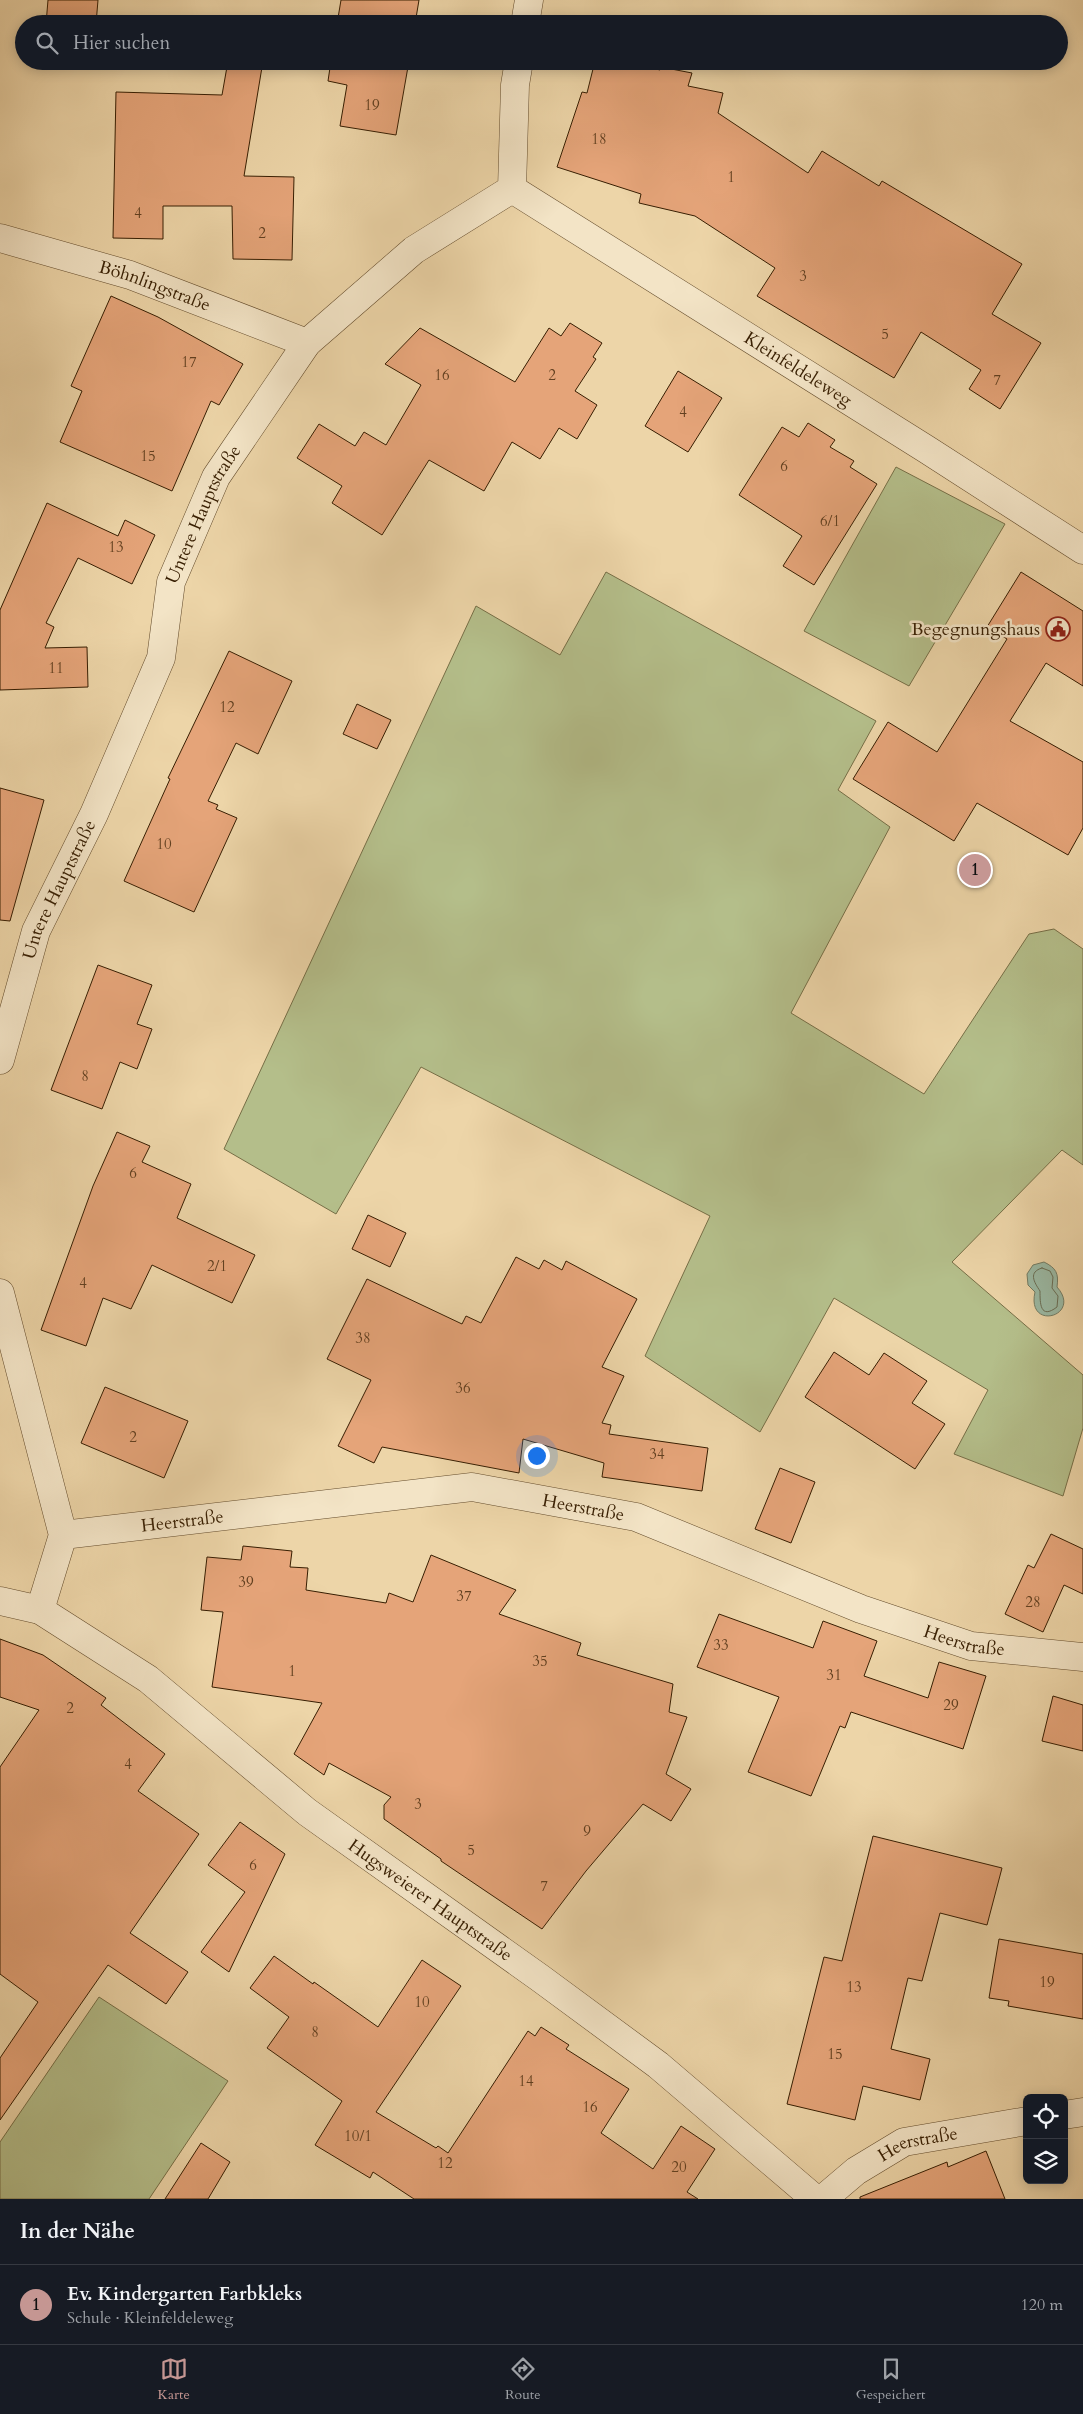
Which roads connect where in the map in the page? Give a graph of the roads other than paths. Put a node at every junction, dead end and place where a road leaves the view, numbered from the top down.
1 (529, 0) edge
2 (526, 15) edge
3 (518, 70) edge
4 (512, 189) junction
5 (0, 238) edge
6 (307, 344) junction
7 (1083, 550) edge
8 (0, 1060) edge
9 (0, 1293) edge
10 (63, 1535) junction
11 (0, 1601) edge
12 (40, 1610) junction
13 (1083, 1657) edge
14 (1083, 2112) edge
15 (1068, 2114) edge
16 (1023, 2123) edge
17 (814, 2199) edge
18 (823, 2199) edge

1 - 2 street
3 - 4 street
4 - 6 street, Untere Hauptstraße
4 - 7 street, Kleinfeldeleweg
5 - 6 street, Böhnlingstraße
6 - 8 street, Untere Hauptstraße
9 - 10 street
10 - 12 street
10 - 13 street, Heerstraße
11 - 12 street
12 - 17 street, Hugsweierer Hauptstraße
14 - 15 street
16 - 18 street, Heerstraße

